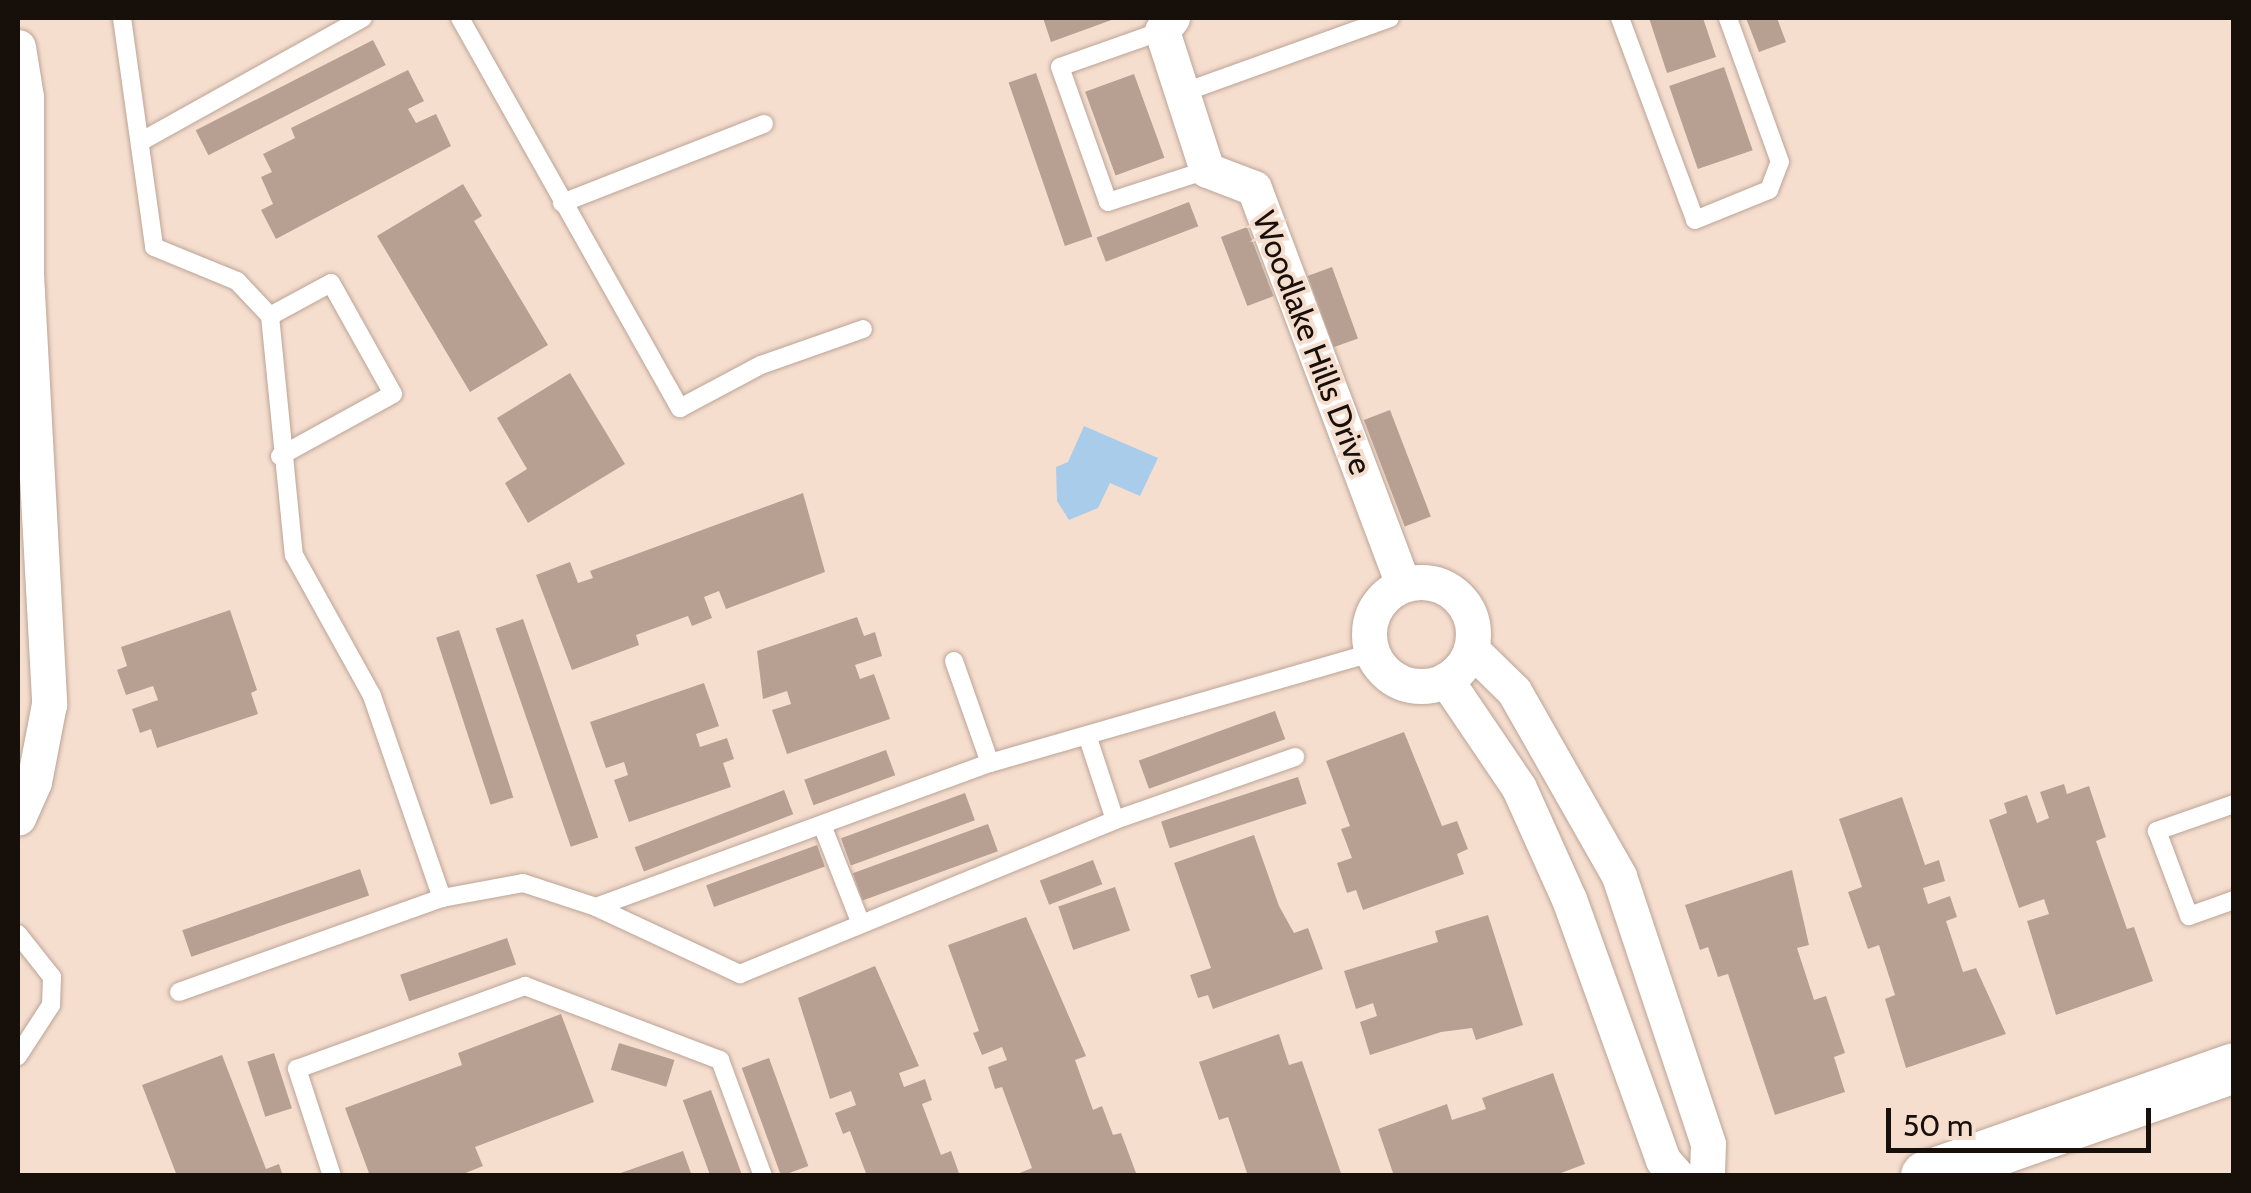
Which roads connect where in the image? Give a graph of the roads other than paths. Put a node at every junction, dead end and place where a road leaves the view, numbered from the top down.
1 (122, 18) edge
2 (363, 18) edge
3 (460, 18) edge
4 (1390, 18) edge
5 (1620, 18) edge
6 (1728, 18) edge
7 (1167, 24) edge
8 (18, 47) edge
9 (1182, 92) junction
10 (764, 124) dead end
11 (140, 142) junction
12 (1207, 170) junction
13 (562, 203) junction
14 (270, 316) junction
15 (863, 329) dead end
16 (280, 456) junction
17 (1403, 584) junction
18 (31, 593) edge
19 (1471, 649) junction
20 (1372, 653) junction
21 (954, 661) dead end
22 (1446, 680) junction
23 (1088, 738) junction
24 (1295, 757) dead end
25 (990, 763) junction
26 (2234, 804) edge
27 (18, 818) edge
28 (1115, 820) junction
29 (822, 824) junction
30 (1619, 876) junction
31 (442, 898) junction
32 (1569, 898) junction
33 (2234, 900) edge
34 (596, 907) junction
35 (861, 924) junction
36 (18, 934) edge
37 (179, 992) dead end
38 (18, 1056) edge
39 (2234, 1068) edge
40 (1688, 1083) junction
41 (1640, 1098) junction
42 (332, 1176) edge
43 (763, 1176) edge
44 (1677, 1176) edge
45 (1707, 1176) edge
46 (1926, 1176) edge

1 - 11 lane
2 - 11 lane
3 - 13 lane
4 - 9 lane
5 - 6 lane
7 - 9 street
7 - 12 lane
8 - 18 street
9 - 12 street
10 - 13 lane
11 - 14 lane
12 - 17 street, Woodlake Hills Drive
13 - 15 lane
14 - 16 lane
14 - 16 lane
16 - 31 lane
17 - 19 street
17 - 20 street
18 - 27 street
19 - 22 street
19 - 30 street
20 - 22 street
20 - 23 lane
21 - 25 lane
22 - 32 street
23 - 25 lane
23 - 28 lane
24 - 28 lane
25 - 29 lane
26 - 33 lane
28 - 35 lane
29 - 34 lane
29 - 35 lane
30 - 32 street
30 - 40 street
31 - 34 lane
31 - 37 lane
32 - 41 street
34 - 35 lane
36 - 38 lane
39 - 46 main road
40 - 41 street
40 - 45 street
41 - 44 street
42 - 43 lane

